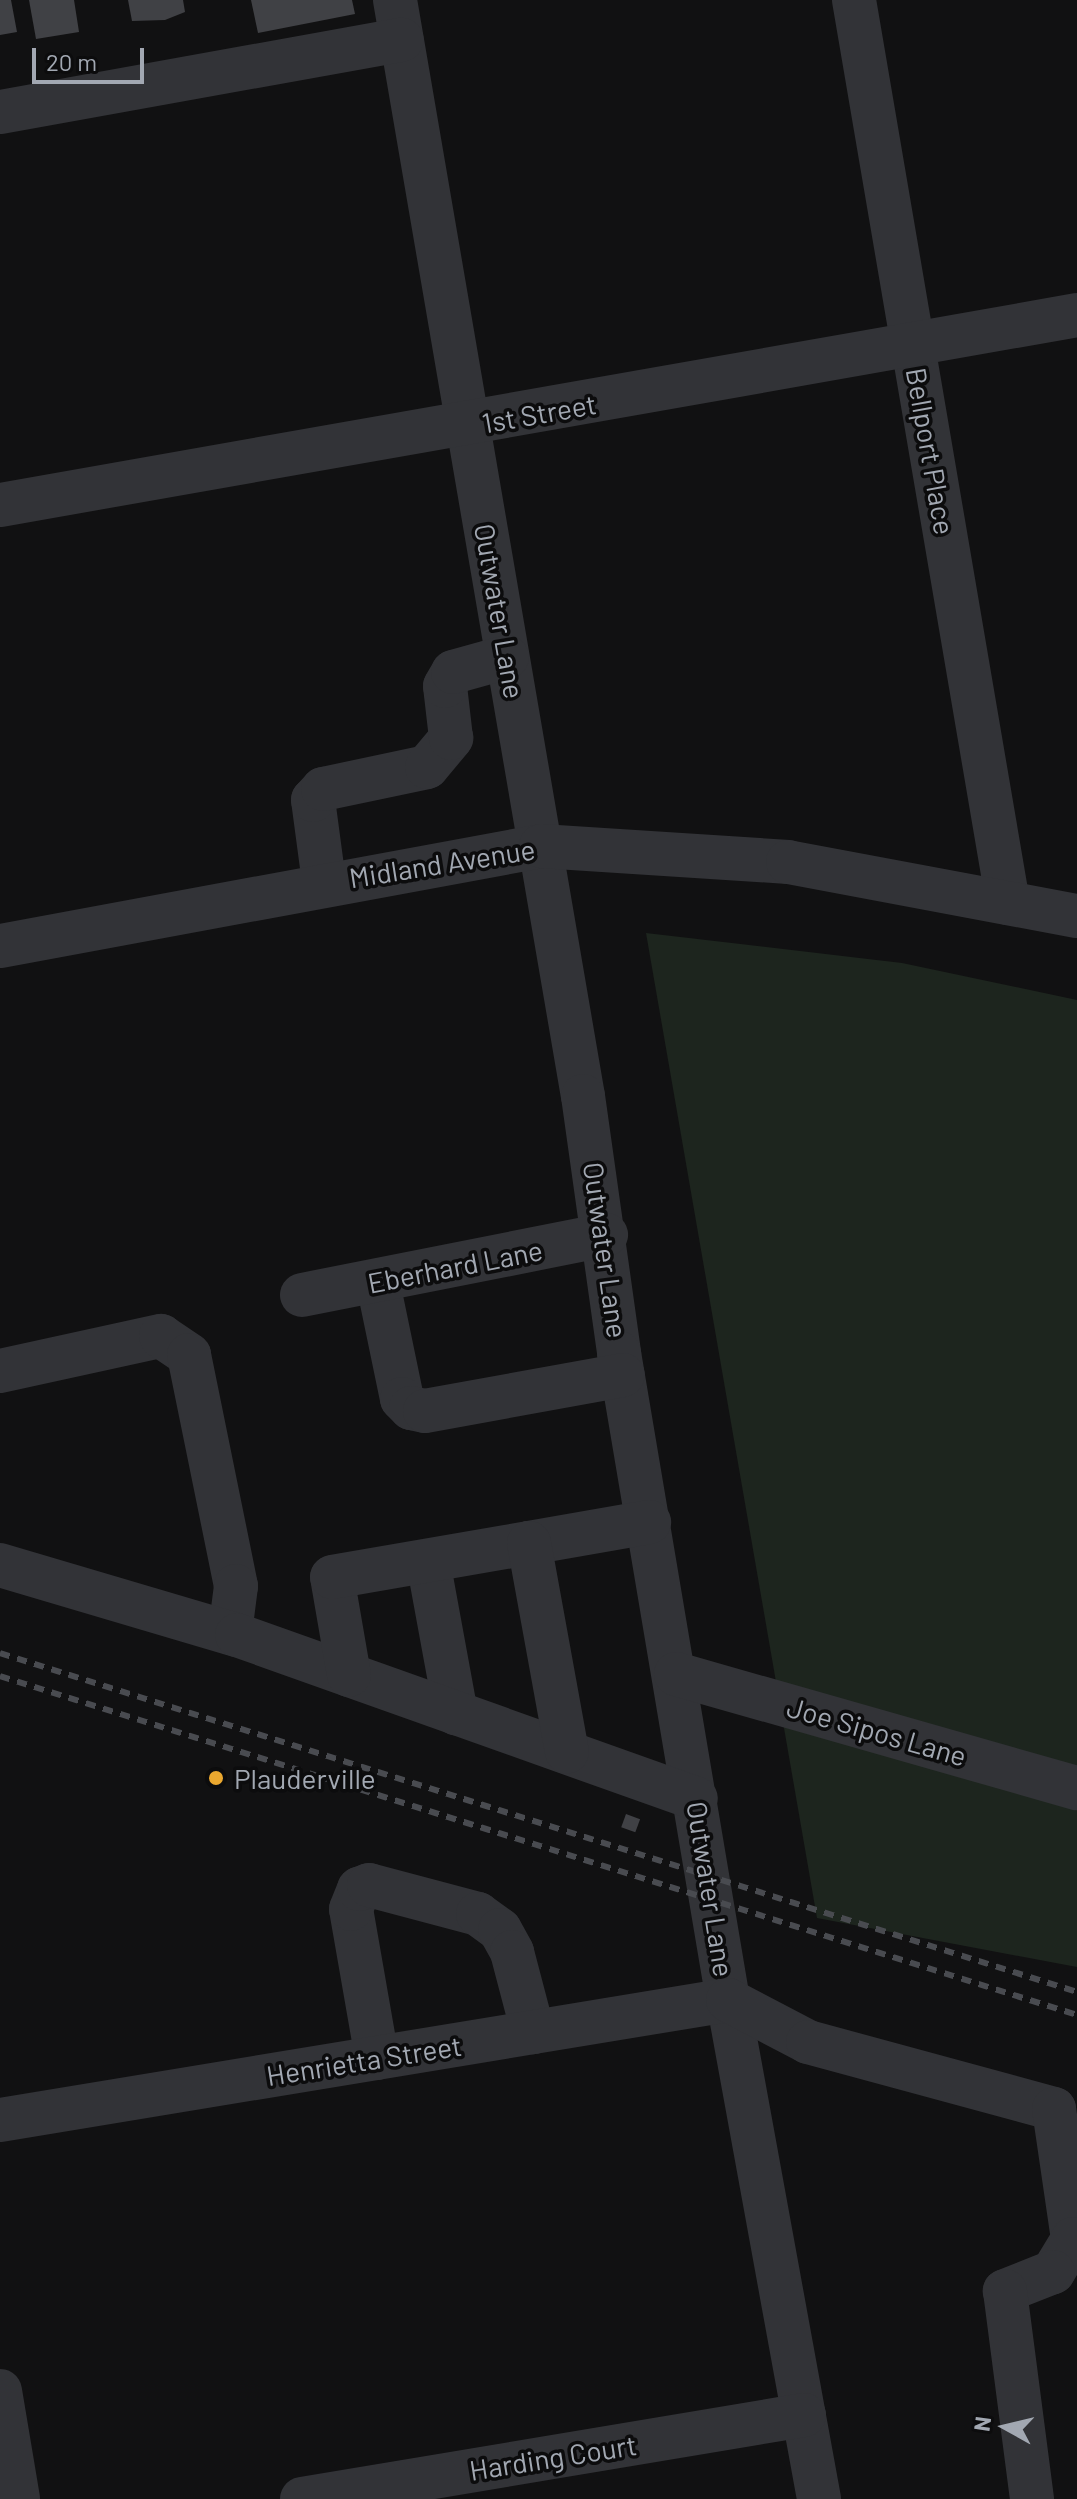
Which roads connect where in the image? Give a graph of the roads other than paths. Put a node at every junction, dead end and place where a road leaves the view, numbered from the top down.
1 (854, 0) edge
2 (398, 20) edge
3 (0, 112) edge
4 (1077, 315) edge
5 (913, 344) junction
6 (468, 426) junction
7 (0, 505) edge
8 (507, 657) junction
9 (541, 846) junction
10 (324, 882) junction
11 (1008, 903) junction
12 (1077, 916) edge
13 (0, 946) edge
14 (606, 1235) junction
15 (378, 1283) junction
16 (302, 1295) dead end
17 (0, 1371) edge
18 (623, 1375) junction
19 (649, 1522) junction
20 (529, 1543) junction
21 (428, 1561) junction
22 (0, 1565) edge
23 (230, 1633) junction
24 (676, 1674) junction
25 (349, 1675) junction
26 (456, 1713) junction
27 (567, 1752) junction
28 (1077, 1788) edge
29 (696, 1798) junction
30 (728, 2000) junction
31 (533, 2032) junction
32 (377, 2058) junction
33 (0, 2120) edge
34 (0, 2391) edge
35 (804, 2415) junction
36 (18, 2499) edge
37 (302, 2499) edge
38 (819, 2499) edge
39 (1032, 2499) edge

1 - 5 street, Bellport Place
2 - 3 street
2 - 6 street, Outwater Lane
4 - 5 street, 1st Street
5 - 6 street, 1st Street
5 - 11 street, Bellport Place
6 - 7 street, 1st Street
6 - 8 street, Outwater Lane
8 - 9 street, Outwater Lane
8 - 10 street
9 - 10 street, Midland Avenue
9 - 11 street, Midland Avenue
9 - 14 street, Outwater Lane
10 - 13 street, Midland Avenue
11 - 12 street, Midland Avenue
14 - 15 street, Eberhard Lane
14 - 18 street, Outwater Lane
15 - 16 street, Eberhard Lane
15 - 18 street
17 - 23 street
18 - 19 street, Outwater Lane
19 - 20 street
19 - 24 street, Outwater Lane
20 - 21 street
20 - 27 street
21 - 25 street
21 - 26 street
22 - 23 street
23 - 25 street
24 - 28 street, Joe Sipos Lane
24 - 29 street, Outwater Lane
25 - 26 street
26 - 27 street
27 - 29 street
29 - 30 street, Outwater Lane
30 - 31 street, Henrietta Street
30 - 35 street, Outwater Lane
30 - 39 street
31 - 32 street, Henrietta Street
31 - 32 street
32 - 33 street, Henrietta Street
34 - 36 street
35 - 37 street, Harding Court
35 - 38 street, Outwater Lane

